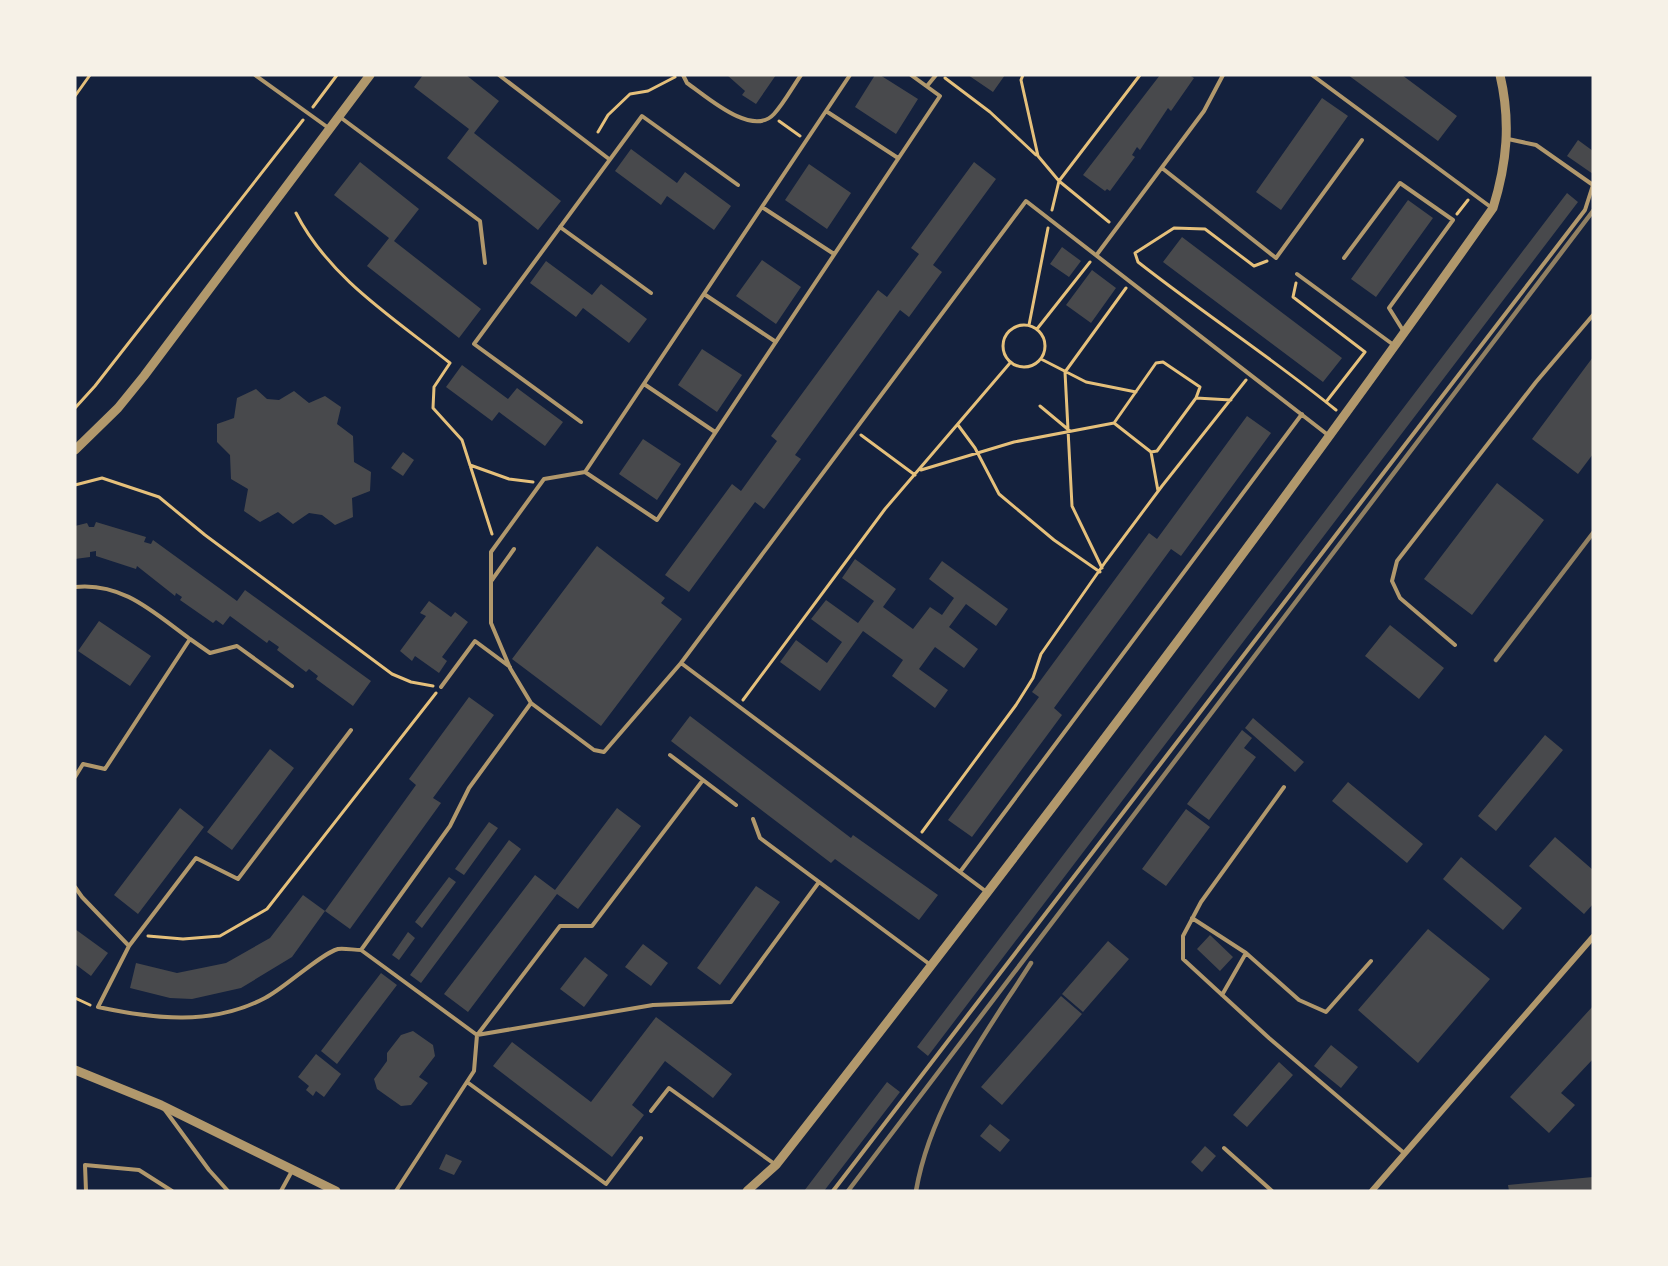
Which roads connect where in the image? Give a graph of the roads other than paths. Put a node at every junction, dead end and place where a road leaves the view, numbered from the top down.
1 (255, 75) edge
2 (370, 75) edge
3 (499, 75) edge
4 (681, 75) edge
5 (801, 75) edge
6 (850, 75) edge
7 (911, 75) edge
8 (936, 75) edge
9 (1223, 75) edge
10 (1312, 75) edge
11 (1500, 75) edge
12 (927, 86) junction
13 (826, 111) junction
14 (339, 116) junction
15 (330, 129) junction
16 (1508, 139) junction
17 (1362, 140) dead end
18 (609, 159) junction
19 (898, 159) junction
20 (1162, 168) junction
21 (738, 185) dead end
22 (762, 207) junction
23 (1493, 208) junction
24 (560, 226) junction
25 (1097, 253) junction
26 (834, 254) junction
27 (1344, 258) dead end
28 (485, 263) dead end
29 (1298, 274) road end
30 (651, 293) dead end
31 (704, 294) junction
32 (1593, 315) edge
33 (1405, 333) junction
34 (776, 342) junction
35 (1396, 346) junction
36 (644, 384) junction
37 (1302, 414) junction
38 (581, 422) dead end
39 (715, 432) junction
40 (1330, 436) junction
41 (75, 450) edge
42 (585, 472) junction
43 (513, 549) dead end
44 (491, 580) junction
45 (75, 587) edge
46 (190, 639) junction
47 (1455, 645) dead end
48 (681, 663) junction
49 (510, 668) junction
50 (292, 686) dead end
51 (441, 687) road end
52 (531, 703) junction
53 (351, 730) dead end
54 (670, 755) dead end
55 (75, 777) edge
56 (703, 780) junction
57 (1284, 787) dead end
58 (736, 805) dead end
59 (753, 819) dead end
60 (960, 872) junction
61 (819, 882) junction
62 (75, 887) edge
63 (988, 893) junction
64 (1192, 918) junction
65 (1593, 937) edge
66 (129, 946) junction
67 (361, 950) junction
68 (1246, 953) junction
69 (1371, 961) dead end
70 (932, 966) junction
71 (1222, 995) junction
72 (477, 1035) junction
73 (75, 1071) edge
74 (467, 1082) junction
75 (161, 1105) junction
76 (651, 1111) dead end
77 (641, 1138) dead end
78 (1224, 1148) dead end
79 (1405, 1153) junction
80 (776, 1165) junction
81 (293, 1168) junction
82 (86, 1191) edge
83 (172, 1191) edge
84 (228, 1191) edge
85 (281, 1191) edge
86 (336, 1191) edge
87 (396, 1191) edge
88 (747, 1191) edge
89 (833, 1191) edge
90 (1272, 1191) edge
91 (1372, 1191) edge

1 - 15 lane
2 - 14 street
3 - 18 lane
4 - 5 lane
6 - 13 lane
7 - 12 lane
8 - 12 lane
9 - 20 lane
10 - 23 lane
11 - 16 street
12 - 19 lane
13 - 19 lane
13 - 22 lane
14 - 15 street
14 - 28 lane
15 - 41 street
16 - 23 street
16 - 89 lane
17 - 20 lane
18 - 21 lane
18 - 24 lane
19 - 26 lane
20 - 25 lane
22 - 26 lane
22 - 31 lane
23 - 33 street
24 - 30 lane
24 - 38 lane
25 - 37 lane
25 - 48 lane
26 - 34 lane
27 - 33 lane
29 - 35 lane
31 - 34 lane
31 - 36 lane
32 - 47 lane
33 - 35 street
34 - 39 lane
35 - 40 street
36 - 39 lane
36 - 42 lane
37 - 40 lane
37 - 60 lane
39 - 42 lane
40 - 63 street
42 - 44 lane
43 - 44 lane
44 - 49 lane
45 - 46 lane
46 - 50 lane
46 - 55 lane
48 - 52 lane
48 - 60 lane
49 - 51 lane
49 - 52 lane
52 - 67 lane
53 - 66 lane
54 - 56 lane
56 - 58 lane
56 - 72 lane
57 - 64 lane
59 - 61 lane
60 - 63 lane
61 - 70 lane
61 - 72 lane
62 - 66 lane
63 - 70 street
64 - 68 lane
64 - 71 lane
65 - 79 street
66 - 67 lane
67 - 72 lane
68 - 69 lane
68 - 71 lane
70 - 80 street
71 - 79 lane
72 - 74 lane
73 - 75 street
74 - 77 lane
74 - 87 lane
75 - 81 street
75 - 84 lane
76 - 80 lane
78 - 90 lane
79 - 91 street
80 - 88 street
81 - 85 lane
81 - 86 street
82 - 83 lane

